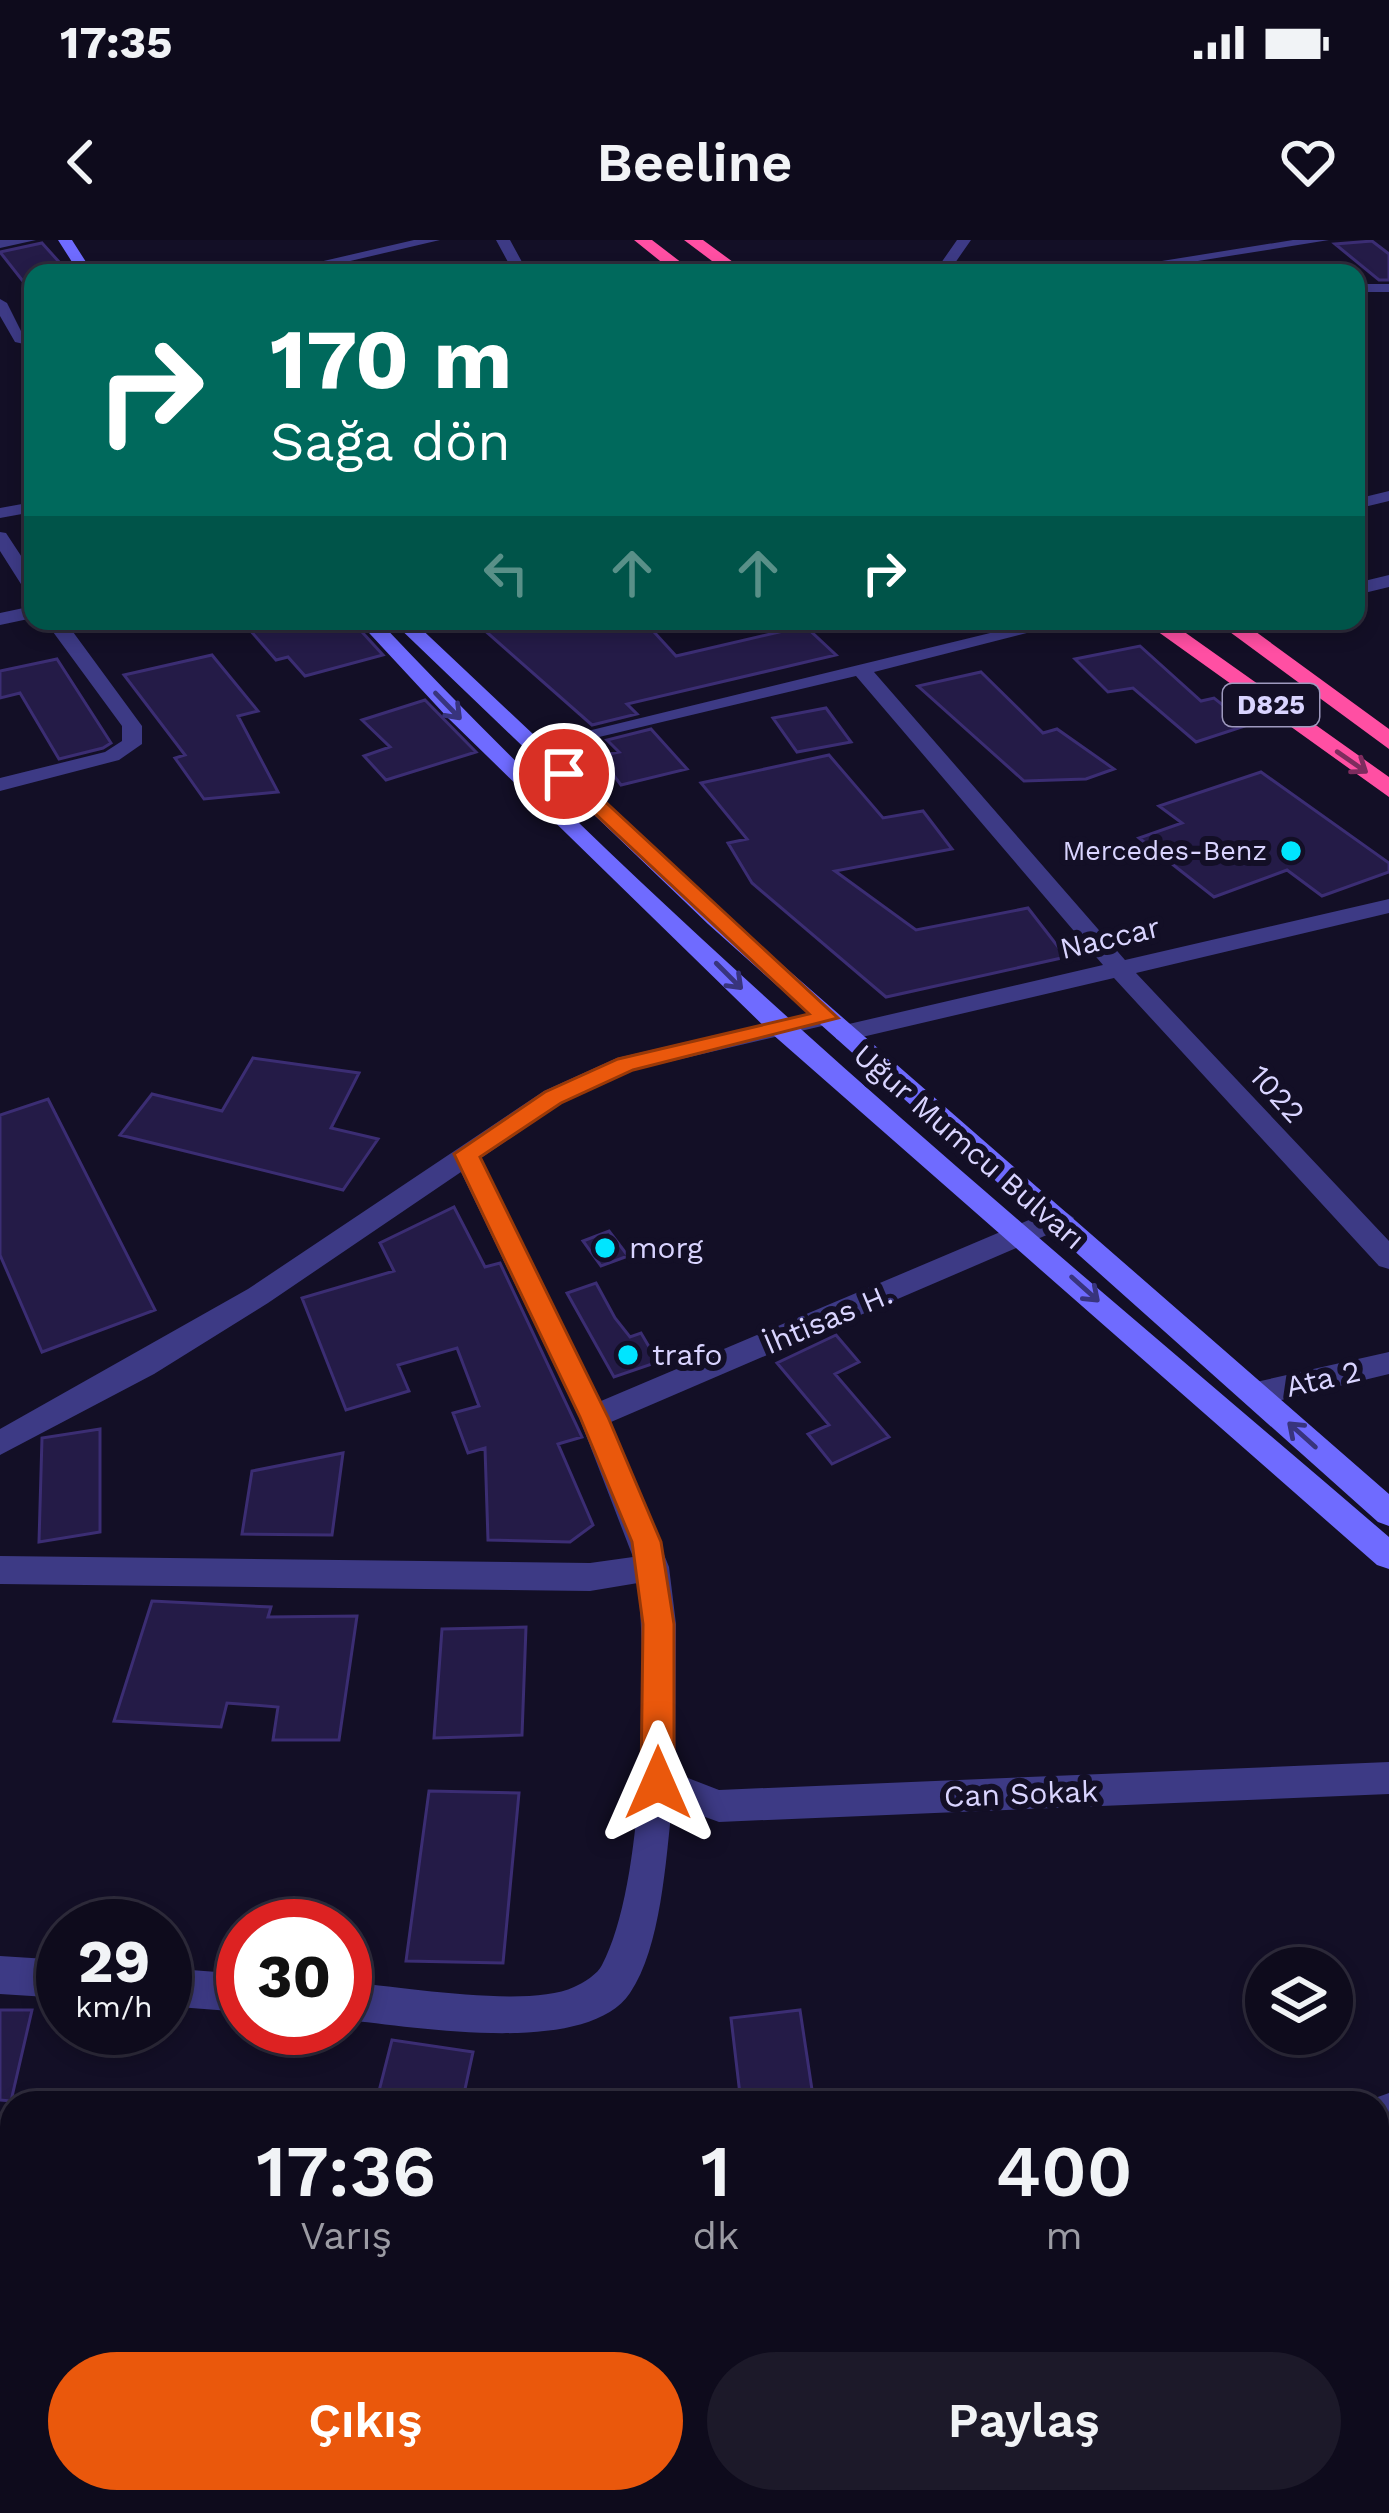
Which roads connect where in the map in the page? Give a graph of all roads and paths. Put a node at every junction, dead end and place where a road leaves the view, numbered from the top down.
1 (29, 240) edge
2 (433, 240) edge
3 (642, 240) edge
4 (692, 240) edge
5 (1322, 240) edge
6 (0, 244) edge
7 (1259, 250) edge
8 (340, 258) junction
9 (315, 264) edge
10 (353, 264) edge
11 (674, 264) edge
12 (726, 264) edge
13 (1159, 264) edge
14 (0, 303) edge
15 (18, 337) edge
16 (0, 345) edge
17 (0, 537) edge
18 (24, 574) edge
19 (62, 630) edge
20 (376, 630) edge
21 (412, 630) edge
22 (1025, 630) edge
23 (1167, 630) edge
24 (1241, 630) edge
25 (861, 668) junction
26 (1389, 741) edge
27 (536, 746) junction
28 (0, 785) edge
29 (1389, 789) edge
30 (1389, 906) edge
31 (1120, 970) junction
32 (836, 1025) junction
33 (780, 1027) junction
34 (466, 1154) junction
35 (1060, 1218) junction
36 (1023, 1234) junction
37 (1389, 1259) edge
38 (1389, 1363) edge
39 (1256, 1394) junction
40 (594, 1417) junction
41 (4, 1432) edge
42 (1389, 1513) edge
43 (1389, 1556) edge
44 (653, 1567) junction
45 (0, 1570) edge
46 (1389, 1778) edge
47 (658, 1783) junction
48 (0, 1975) edge
49 (36, 1977) edge
50 (372, 2003) edge

1 - 6 street
2 - 8 street
3 - 11 highway
4 - 12 highway
5 - 7 street
7 - 13 street
8 - 9 street
8 - 10 street
14 - 15 street
15 - 16 street
17 - 18 street
19 - 28 street
20 -> 33 street, Uğur Mumcu Bulvarı
21 - 27 street, Uğur Mumcu Bulvarı
22 - 25 street
23 -> 29 highway, D825
24 - 26 highway, D825
25 - 27 street
25 - 31 street, 1022
27 - 32 street, Uğur Mumcu Bulvarı
30 - 31 street, Naccar
31 - 32 street, Naccar
31 - 37 street, 1022
32 - 33 street, Naccar
32 - 35 street, Uğur Mumcu Bulvarı
33 - 34 street, Naccar
33 - 36 street, Uğur Mumcu Bulvarı
34 - 40 street
34 - 41 street, Naccar
35 - 36 street, İhtisas H.
35 - 39 street, Uğur Mumcu Bulvarı
36 - 40 street, İhtisas H.
36 -> 43 street, Uğur Mumcu Bulvarı
38 - 39 street, Ata 2
42 -> 39 street, Uğur Mumcu Bulvarı
40 - 44 street
44 - 45 street
44 - 47 street
46 - 47 street, Can Sokak
47 - 50 street
48 - 49 street

